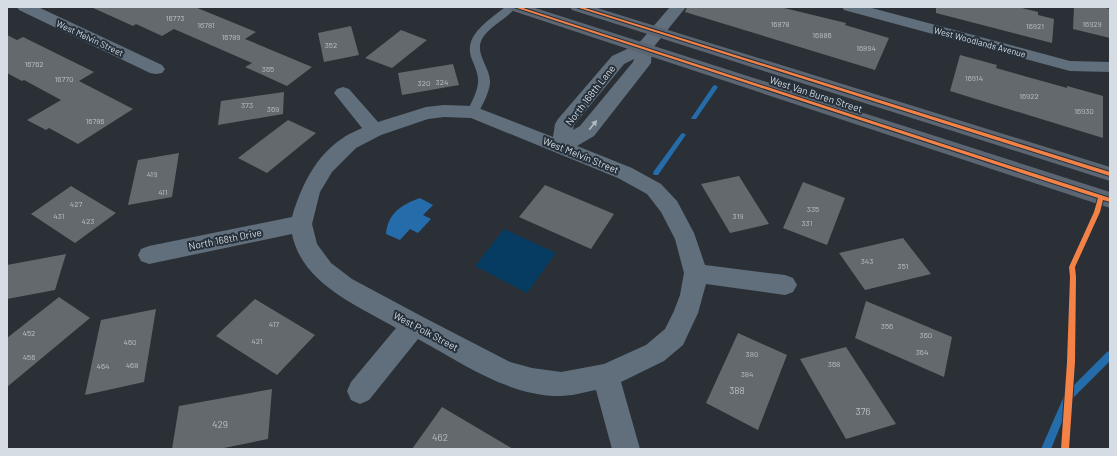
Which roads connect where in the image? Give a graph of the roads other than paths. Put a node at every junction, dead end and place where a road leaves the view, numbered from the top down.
1 (25, 7) edge
2 (511, 7) edge
3 (516, 7) edge
4 (578, 7) edge
5 (678, 7) edge
6 (850, 7) edge
7 (657, 32) junction
8 (644, 48) junction
9 (1110, 67) edge
10 (156, 69) dead end
11 (343, 93) dead end
12 (473, 112) junction
13 (374, 130) junction
14 (561, 147) junction
15 (1110, 174) edge
16 (1110, 200) edge
17 (302, 224) junction
18 (149, 255) dead end
19 (696, 273) junction
20 (785, 285) dead end
21 (686, 313) joint
22 (414, 325) junction
23 (606, 376) junction
24 (360, 391) dead end
25 (626, 449) edge

1 - 10 street, West Melvin Street
2 - 12 lane
3 - 8 main road, West Van Buren Street
4 - 7 main road, West Van Buren Street
5 - 7 street, North 168th Lane
6 - 9 street, West Woodlands Avenue
7 - 8 street, North 168th Lane
7 - 15 main road, West Van Buren Street
8 - 14 street, North 168th Lane
8 - 16 main road, West Van Buren Street
11 - 13 street
12 - 13 street, West Melvin Street
12 - 14 street, West Melvin Street
13 - 17 street, West Polk Street
14 - 19 street, West Melvin Street
17 - 18 street, North 168th Drive
17 - 22 street, West Polk Street
19 - 20 street
19 - 21 street, West Melvin Street
21 - 23 street, West Polk Street
22 - 23 street, West Polk Street
22 - 24 street
23 - 25 street

